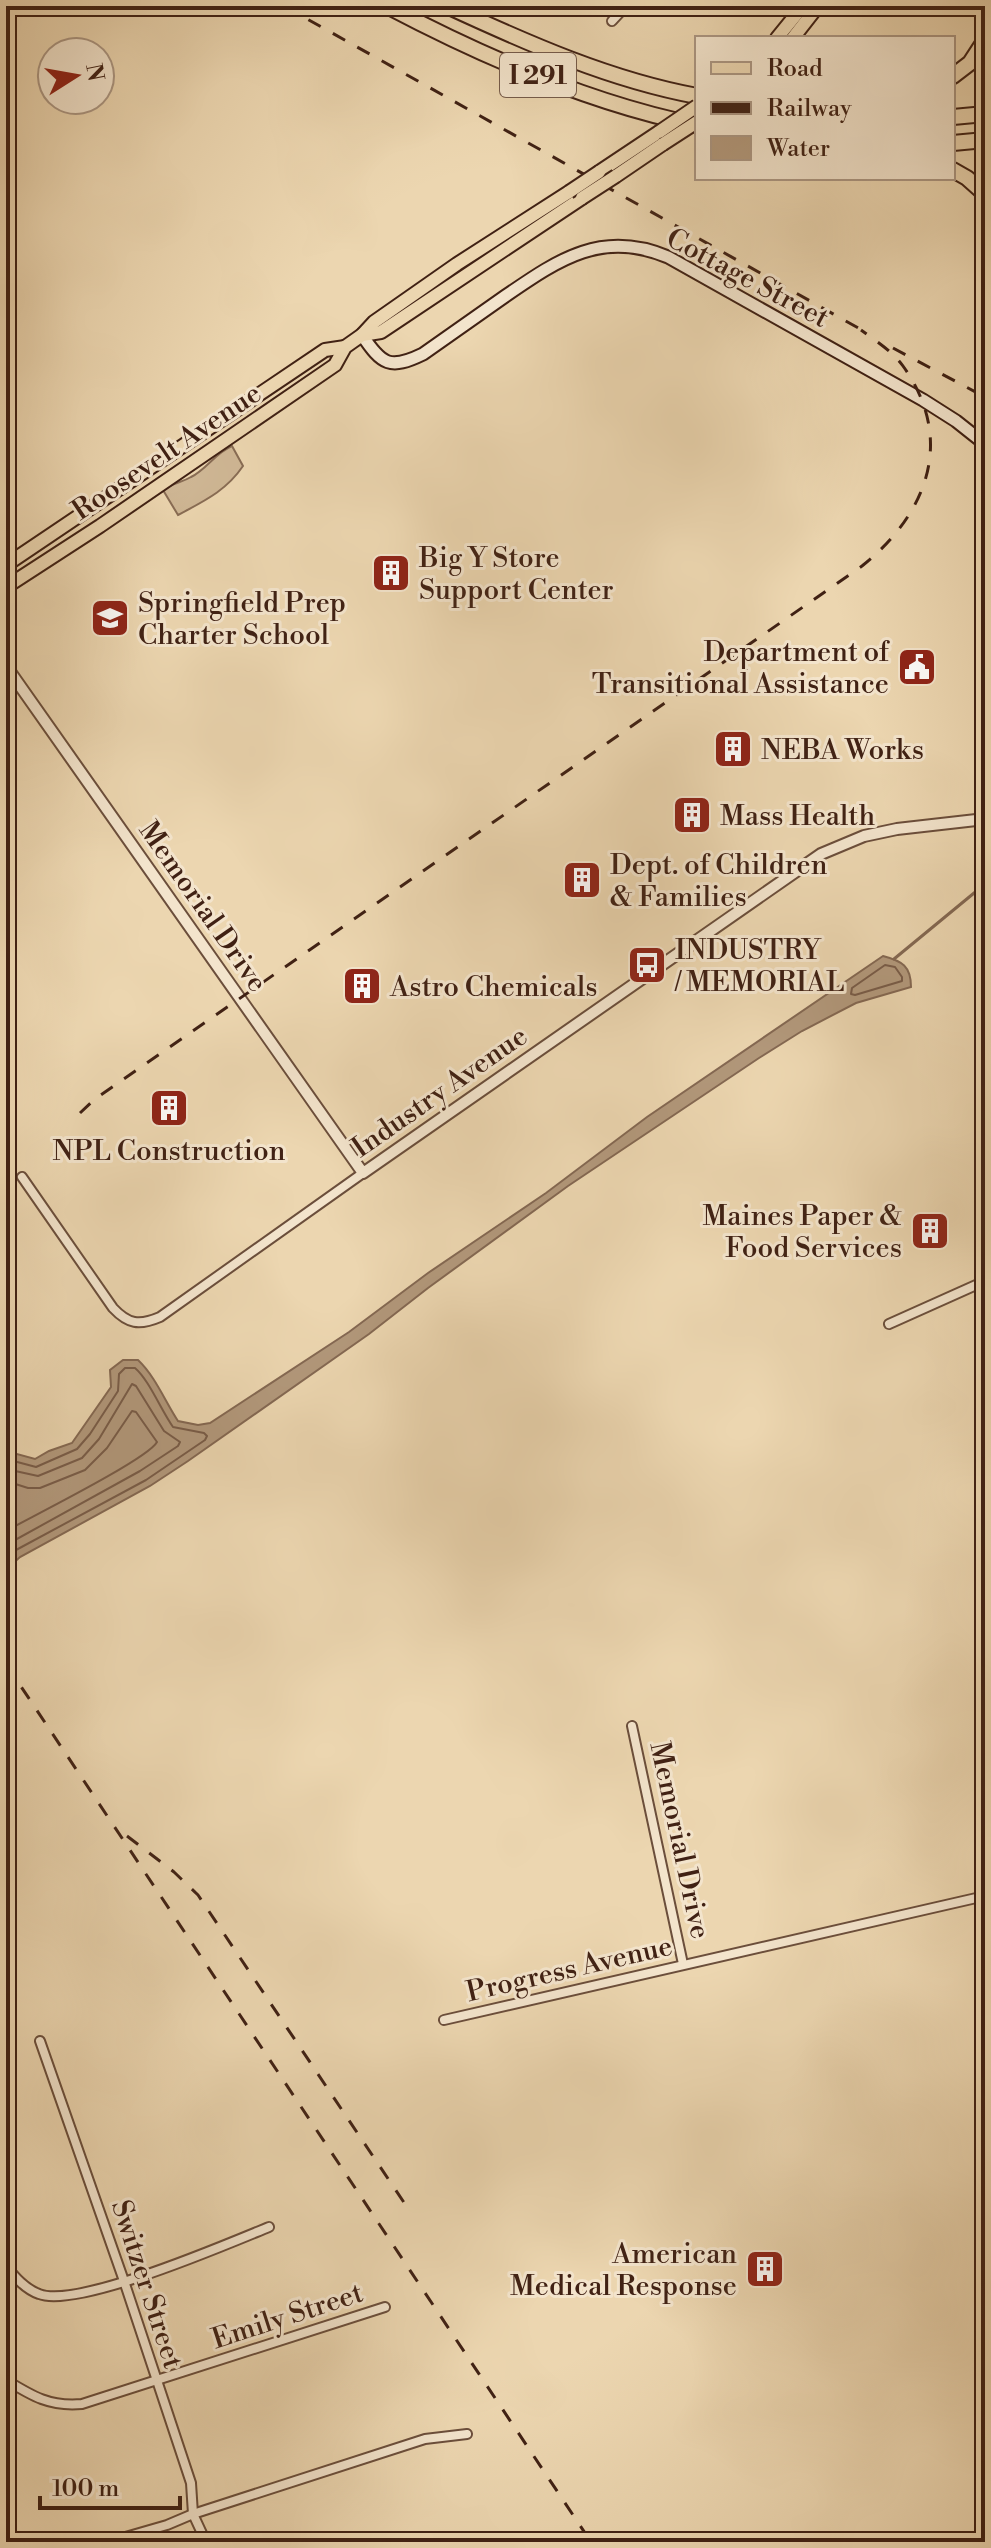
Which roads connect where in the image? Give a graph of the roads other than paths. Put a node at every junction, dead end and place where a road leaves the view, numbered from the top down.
1 (387, 6) edge
2 (447, 6) edge
3 (626, 6) edge
4 (803, 6) edge
5 (818, 6) edge
6 (612, 21) dead end
7 (779, 36) edge
8 (795, 36) edge
9 (985, 40) edge
10 (955, 74) edge
11 (695, 96) edge
12 (695, 108) edge
13 (985, 114) edge
14 (955, 117) edge
15 (695, 122) edge
16 (695, 124) edge
17 (661, 138) junction
18 (985, 140) edge
19 (955, 143) edge
20 (955, 171) edge
21 (985, 194) edge
22 (362, 335) junction
23 (345, 347) junction
24 (219, 420) junction
25 (230, 437) junction
26 (985, 444) edge
27 (142, 472) junction
28 (153, 488) junction
29 (6, 565) edge
30 (6, 587) edge
31 (6, 666) edge
32 (985, 819) edge
33 (363, 1173) junction
34 (22, 1177) dead end
35 (985, 1281) edge
36 (889, 1324) dead end
37 (632, 1726) dead end
38 (985, 1896) edge
39 (683, 1964) junction
40 (444, 2020) dead end
41 (40, 2041) dead end
42 (269, 2227) dead end
43 (6, 2266) edge
44 (124, 2281) junction
45 (385, 2307) dead end
46 (6, 2380) edge
47 (157, 2381) junction
48 (467, 2434) dead end
49 (193, 2514) junction
50 (6, 2532) edge
51 (18, 2542) edge
52 (108, 2542) edge
53 (206, 2542) edge

1 - 15 highway, I 291
2 - 11 highway, I 291
3 - 6 street
4 - 7 main road
5 - 8 main road
9 - 10 highway
12 - 17 main road, Roosevelt Avenue, bridge
13 - 14 highway
16 - 17 main road, Roosevelt Avenue, bridge
17 - 22 main road, Roosevelt Avenue, bridge
17 - 22 main road, Roosevelt Avenue, bridge
18 - 19 highway
20 - 21 highway
22 - 23 main road, Roosevelt Avenue
22 - 26 main road, Cottage Street
23 - 24 main road, Roosevelt Avenue
23 - 25 main road, Roosevelt Avenue
24 - 25 main road
24 - 27 main road, Roosevelt Avenue
25 - 28 main road, Roosevelt Avenue
27 - 28 main road
27 - 29 main road, Roosevelt Avenue
28 - 30 main road, Roosevelt Avenue
31 - 33 street, Memorial Drive
32 - 33 street, Industry Avenue
33 - 34 street, Industry Avenue
35 - 36 street
37 - 39 street, Memorial Drive
38 - 39 street, Progress Avenue
39 - 40 street, Progress Avenue
41 - 44 street, Switzer Street
42 - 44 street
43 - 44 street
44 - 47 street, Switzer Street
45 - 47 street, Emily Street
46 - 47 street, Emily Street
47 - 49 street, Switzer Street
48 - 49 street
49 - 52 street
49 - 53 street, Switzer Street
50 - 51 main road

